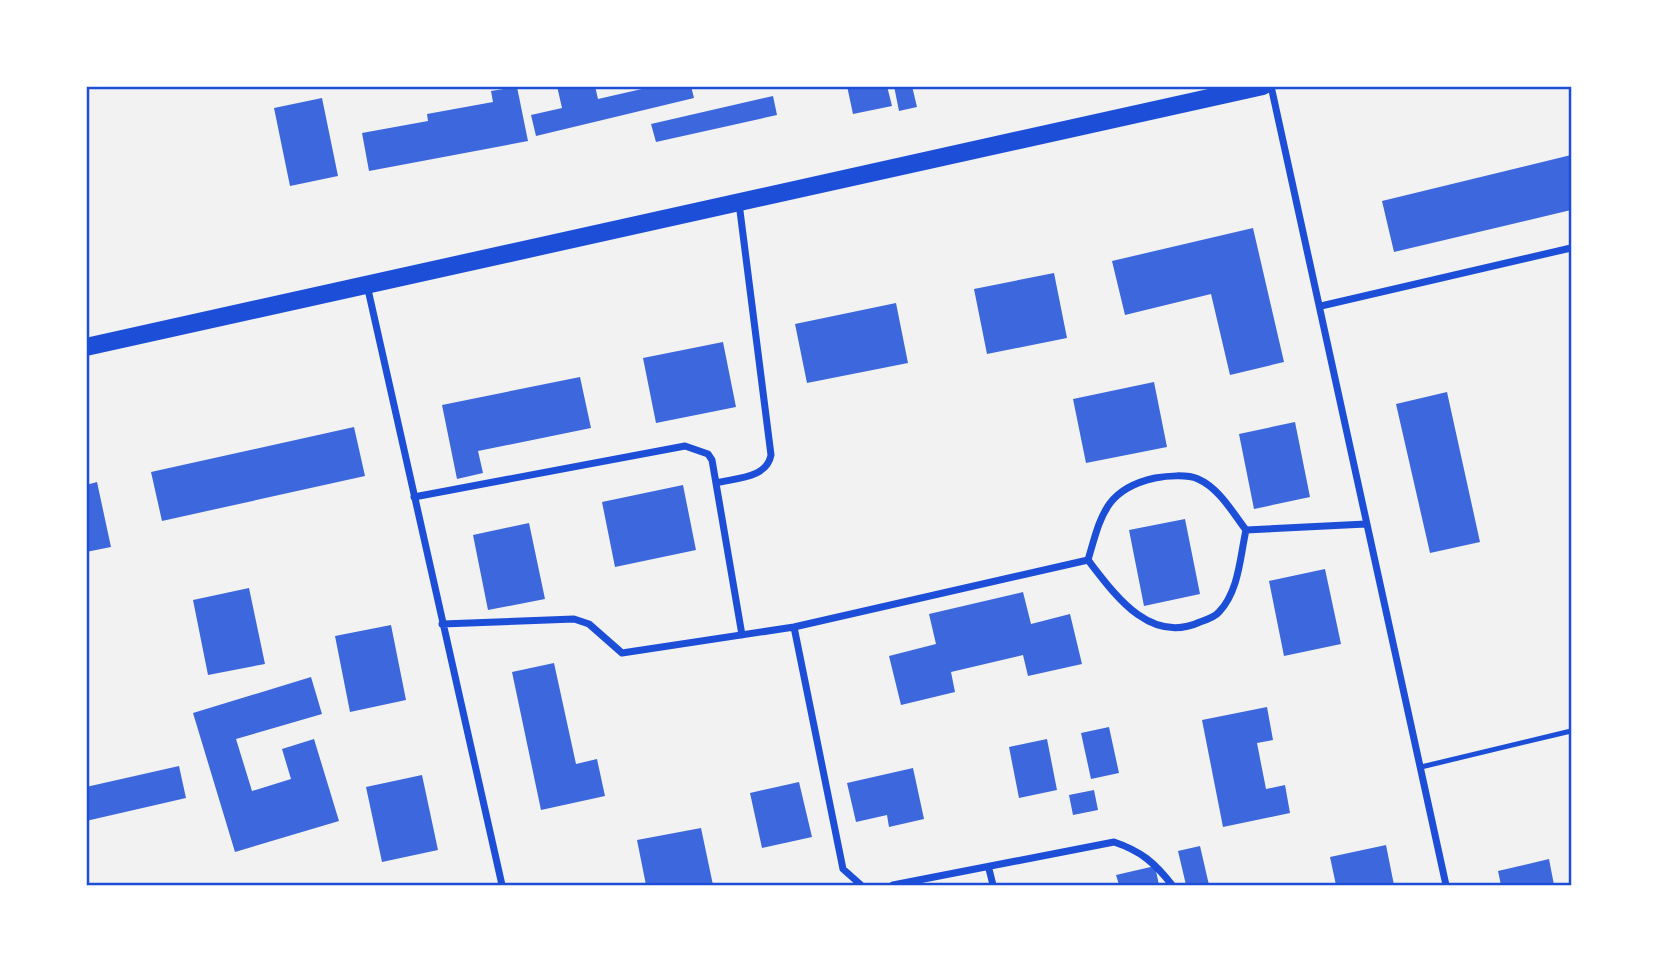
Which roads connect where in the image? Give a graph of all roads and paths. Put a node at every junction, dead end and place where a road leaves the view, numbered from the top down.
1 (1263, 86) edge
2 (1271, 86) edge
3 (739, 202) junction
4 (1571, 248) edge
5 (366, 285) junction
6 (1321, 306) junction
7 (86, 346) edge
8 (716, 482) junction
9 (414, 497) junction
10 (1366, 524) junction
11 (1245, 530) junction
12 (1088, 560) junction
13 (442, 624) junction
14 (794, 627) junction
15 (742, 635) junction
16 (1571, 732) edge
17 (1421, 767) junction
18 (989, 869) junction
19 (502, 885) edge
20 (861, 885) edge
21 (893, 885) edge
22 (993, 885) edge
23 (1172, 885) edge
24 (1446, 885) edge

1 - 3 main road
2 - 6 street
3 - 5 main road
3 - 8 street
4 - 6 street
5 - 7 main road
5 - 9 street
6 - 10 street
8 - 9 street
8 - 15 street
9 - 13 street
10 - 11 street
10 - 17 street
11 - 12 street
11 - 12 street
12 - 14 street
13 - 15 street
13 - 19 street
14 - 15 street
14 - 20 street
16 - 17 lane
17 - 24 street
18 - 21 street
18 - 22 street
18 - 23 street

